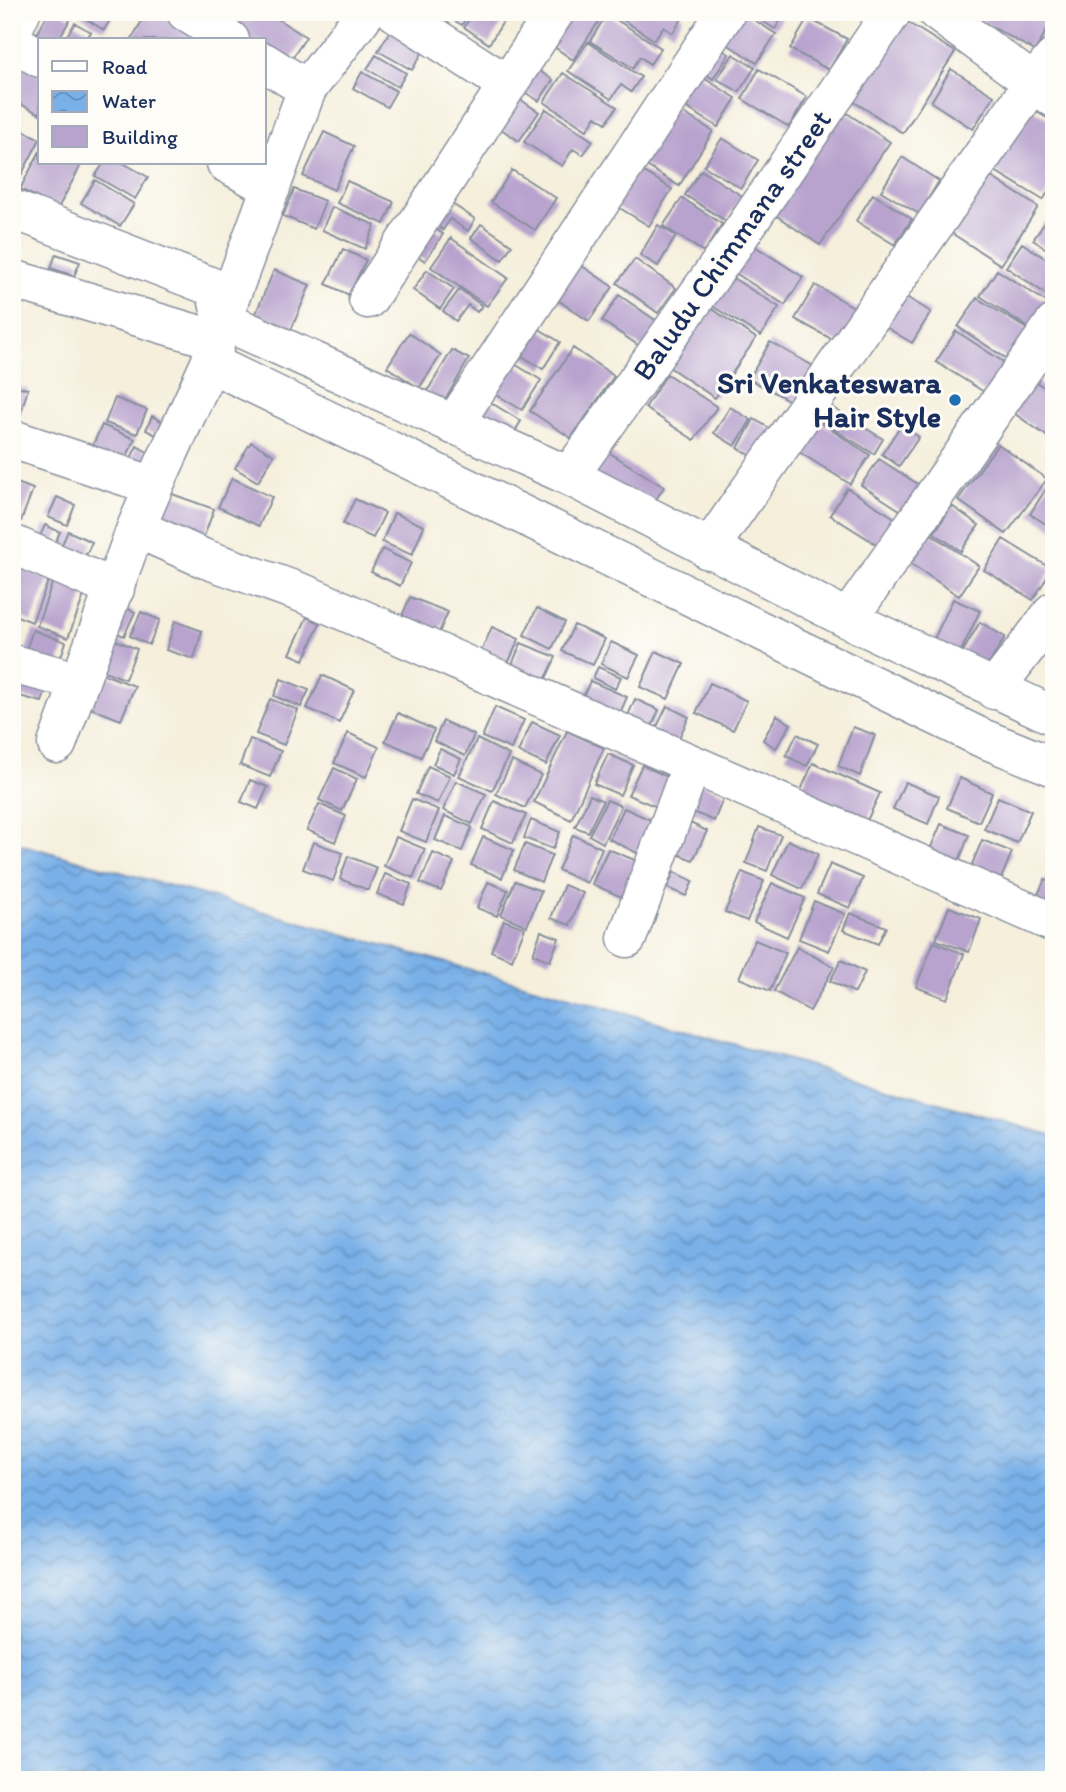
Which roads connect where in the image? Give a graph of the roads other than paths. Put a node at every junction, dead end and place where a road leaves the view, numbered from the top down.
1 (21, 12) edge
2 (186, 12) edge
3 (366, 12) edge
4 (395, 12) edge
5 (555, 12) edge
6 (726, 12) edge
7 (892, 12) edge
8 (937, 12) edge
9 (12, 31) edge
10 (227, 38) edge
11 (12, 42) edge
12 (38, 57) edge
13 (266, 63) edge
14 (1047, 80) edge
15 (508, 85) junction
16 (307, 89) junction
17 (228, 164) edge
18 (271, 188) junction
19 (12, 209) edge
20 (12, 279) edge
21 (368, 299) dead end
22 (1054, 324) edge
23 (216, 341) junction
24 (453, 425) junction
25 (12, 439) edge
26 (569, 476) junction
27 (154, 486) junction
28 (136, 528) junction
29 (12, 544) edge
30 (708, 550) junction
31 (115, 589) junction
32 (1054, 611) edge
33 (848, 619) junction
34 (12, 664) edge
35 (78, 681) junction
36 (994, 690) junction
37 (1054, 716) edge
38 (57, 744) dead end
39 (692, 764) junction
40 (1054, 766) edge
41 (1054, 923) edge
42 (627, 938) dead end

1 - 9 street
2 - 10 street
3 - 16 street
4 - 15 street
5 - 15 street
6 - 24 street
7 - 26 street, Baludu Chimmana street
8 - 14 street
11 - 12 street
13 - 16 street
14 - 30 street
15 - 21 street
16 - 18 street
17 - 18 street
18 - 23 street
19 - 23 street
20 - 23 street
22 - 33 street
23 - 24 street
23 - 27 street
23 - 40 street
24 - 26 street
25 - 27 street
26 - 30 street
27 - 28 street
28 - 31 street
28 - 39 street
29 - 31 street
30 - 33 street
31 - 35 street
32 - 36 street
33 - 36 street
34 - 35 street
35 - 38 street
36 - 37 street
39 - 41 street
39 - 42 street

